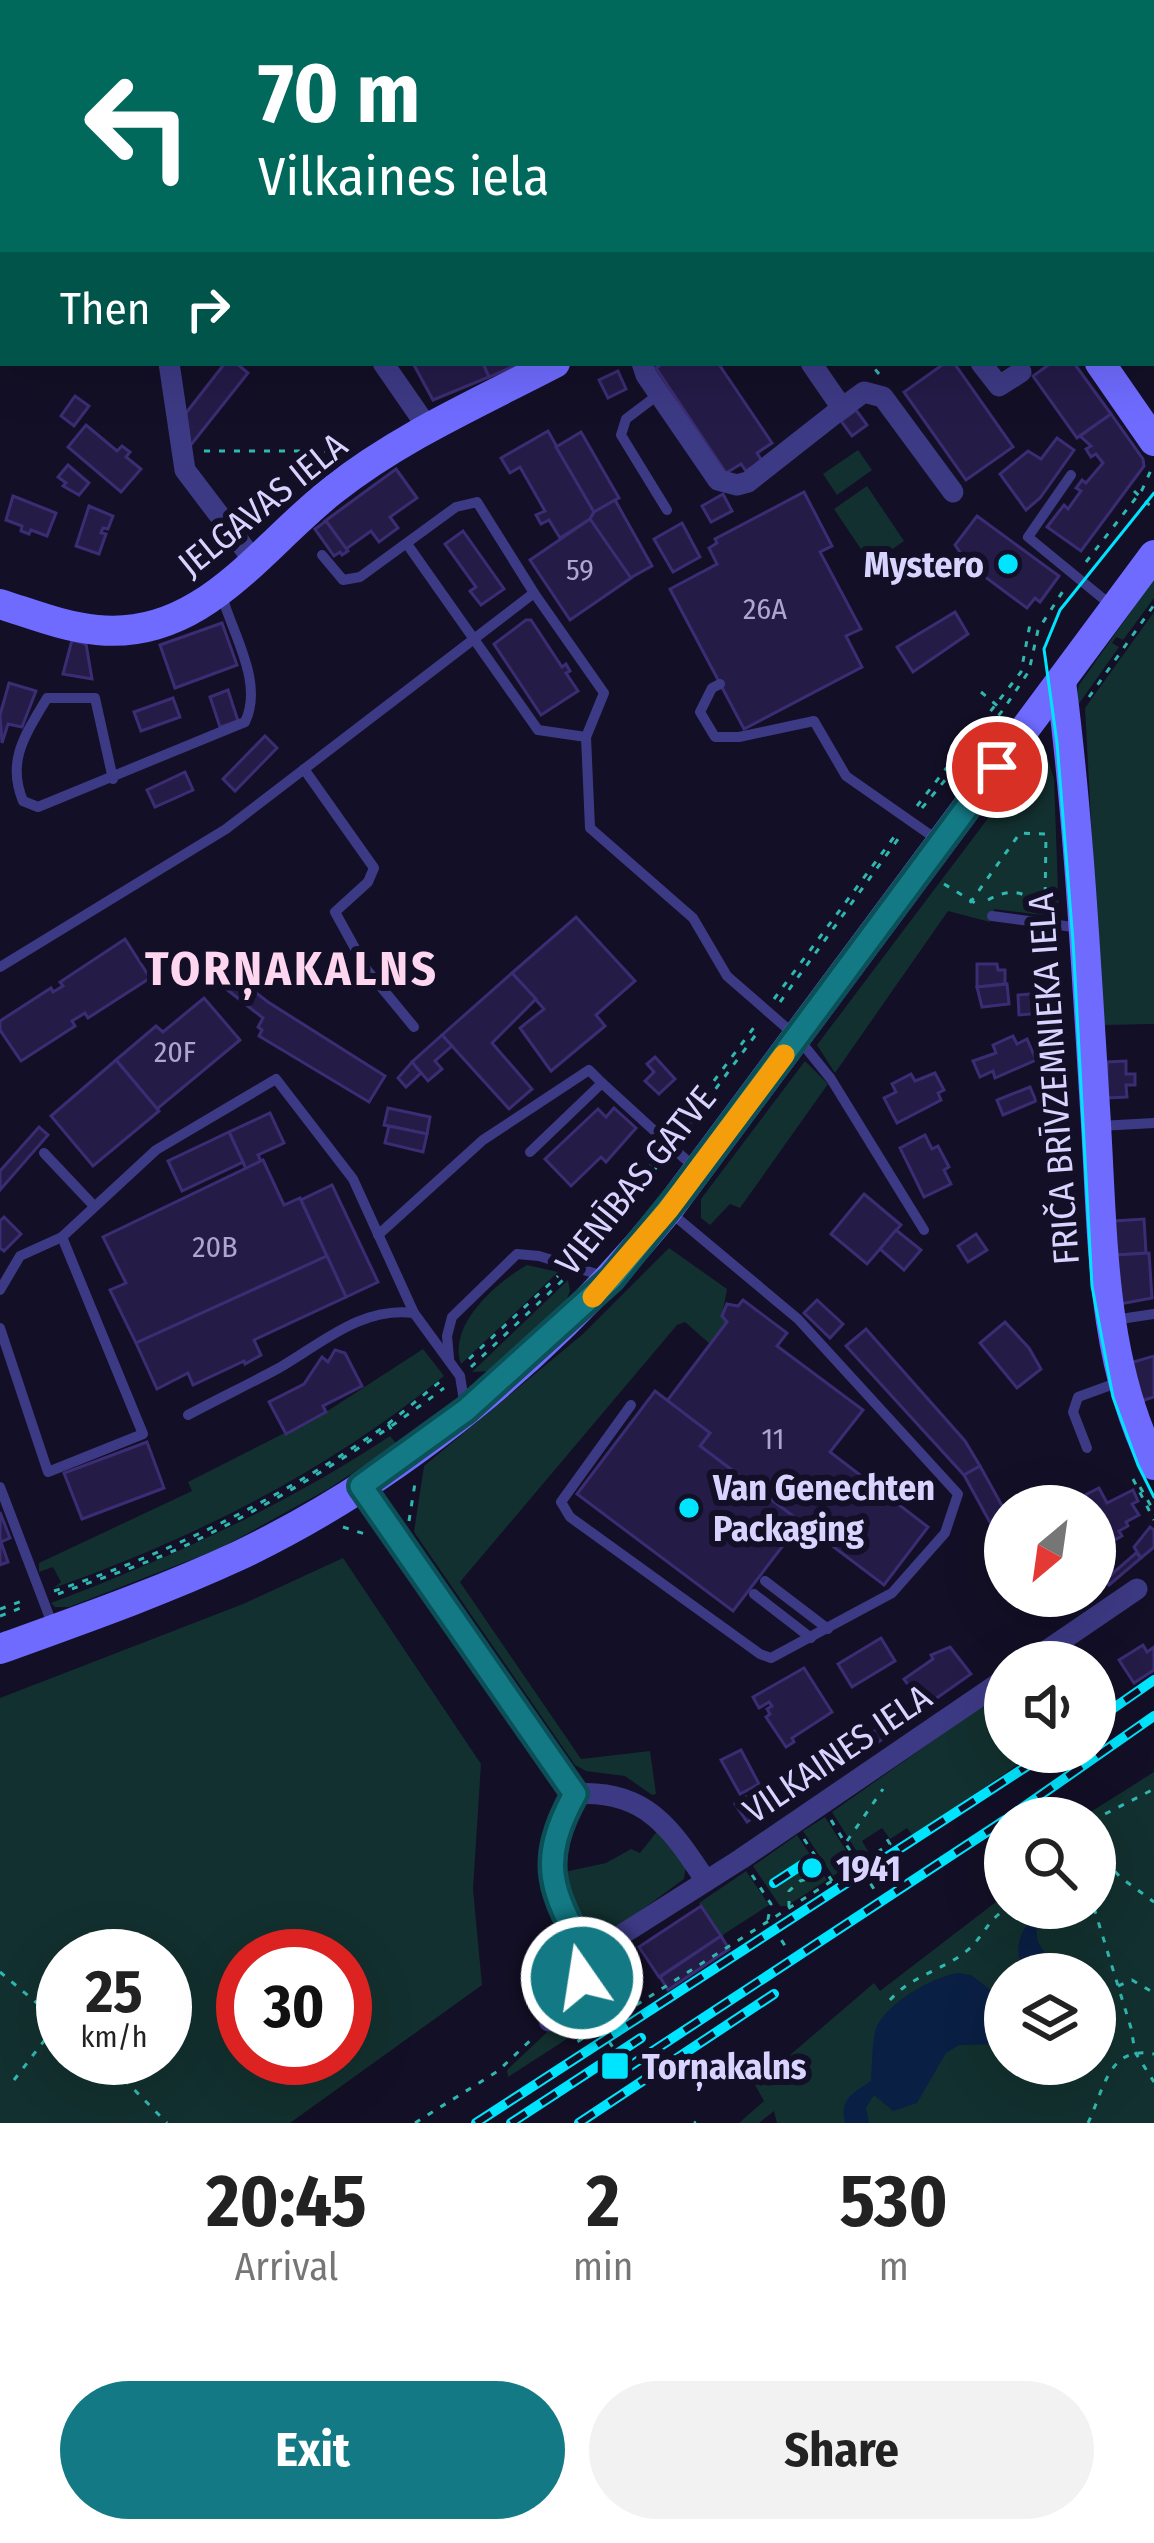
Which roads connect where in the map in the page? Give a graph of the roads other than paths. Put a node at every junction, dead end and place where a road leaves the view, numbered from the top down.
1 (169, 366) edge
2 (385, 366) edge
3 (549, 366) edge
4 (644, 366) edge
5 (983, 366) edge
6 (1102, 366) edge
7 (821, 367) edge
8 (1021, 372) dead end
9 (659, 394) junction
10 (842, 408) junction
11 (428, 428) junction
12 (1154, 441) edge
13 (1071, 475) dead end
14 (953, 493) dead end
15 (667, 510) dead end
16 (406, 544) junction
17 (322, 555) dead end
18 (1154, 555) edge
19 (254, 561) junction
20 (221, 593) junction
21 (534, 593) junction
22 (0, 604) edge
23 (1114, 609) junction
24 (473, 638) junction
25 (1060, 682) junction
26 (720, 684) dead end
27 (586, 737) junction
28 (304, 769) junction
29 (113, 779) junction
30 (942, 843) junction
31 (992, 916) dead end
32 (1084, 928) junction
33 (0, 967) edge
34 (414, 1028) dead end
35 (797, 1037) junction
36 (602, 1083) junction
37 (1154, 1123) edge
38 (1096, 1126) junction
39 (530, 1152) dead end
40 (44, 1154) dead end
41 (698, 1170) junction
42 (94, 1206) junction
43 (668, 1210) junction
44 (924, 1230) dead end
45 (378, 1235) junction
46 (62, 1237) junction
47 (612, 1278) junction
48 (0, 1290) edge
49 (414, 1313) junction
50 (1154, 1314) edge
51 (1110, 1321) junction
52 (0, 1328) edge
53 (453, 1365) junction
54 (1137, 1398) edge
55 (631, 1405) dead end
56 (466, 1410) junction
57 (188, 1415) dead end
58 (1087, 1448) dead end
59 (1141, 1474) edge
60 (361, 1486) junction
61 (0, 1487) edge
62 (764, 1581) dead end
63 (1137, 1589) dead end
64 (754, 1594) dead end
65 (54, 1629) junction
66 (828, 1629) junction
67 (812, 1638) junction
68 (1061, 1641) edge
69 (0, 1648) edge
70 (984, 1693) edge
71 (575, 1794) junction
72 (706, 1881) junction
73 (588, 1956) junction
74 (549, 2021) road end

1 - 19 street
2 - 11 street
3 - 11 main road, JELGAVAS IELA
4 - 9 street
5 - 8 street
6 - 12 main road
7 - 10 street
9 - 10 street
9 - 15 lane
10 - 14 street
11 - 19 main road, JELGAVAS IELA
13 - 23 lane
16 - 17 lane
16 - 21 lane
16 - 24 lane
18 - 23 main road, VIENĪBAS GATVE
19 - 20 main road, JELGAVAS IELA
20 - 22 main road, JELGAVAS IELA
20 - 29 lane
21 - 24 lane
21 - 27 lane
23 - 25 main road, VIENĪBAS GATVE
24 - 27 lane
24 - 28 lane
25 - 30 main road, VIENĪBAS GATVE
25 - 32 main road, FRIČA BRĪVZEMNIEKA IELA
26 - 30 lane
27 - 35 lane
28 - 33 lane
28 - 34 lane
29 - 29 lane
30 - 35 main road, VIENĪBAS GATVE
31 - 32 lane
32 - 38 main road, FRIČA BRĪVZEMNIEKA IELA
35 - 41 main road, VIENĪBAS GATVE
35 - 44 lane
36 - 39 lane
36 - 41 lane
36 - 45 lane
37 - 38 lane
38 - 51 main road, FRIČA BRĪVZEMNIEKA IELA
40 - 42 lane
41 - 43 main road, VIENĪBAS GATVE
42 - 45 lane
42 - 46 lane
43 - 47 main road, VIENĪBAS GATVE
43 - 66 lane
45 - 49 lane
46 - 48 lane
46 - 52 lane
47 - 53 lane
47 - 56 main road, VIENĪBAS GATVE
49 - 53 lane
49 - 57 lane
50 - 51 lane
51 - 54 main road, FRIČA BRĪVZEMNIEKA IELA
53 - 56 lane
54 - 58 lane
54 - 59 main road, FRIČA BRĪVZEMNIEKA IELA
55 - 67 lane
56 - 60 main road, VIENĪBAS GATVE
60 - 65 main road, VIENĪBAS GATVE
60 - 71 street
61 - 65 lane
62 - 66 lane
63 - 68 street
64 - 67 lane
65 - 69 main road, VIENĪBAS GATVE
66 - 67 lane
70 - 72 street, VILKAINES IELA
71 - 72 street
71 - 73 street
72 - 73 street, VILKAINES IELA
73 - 74 street, VILKAINES IELA

